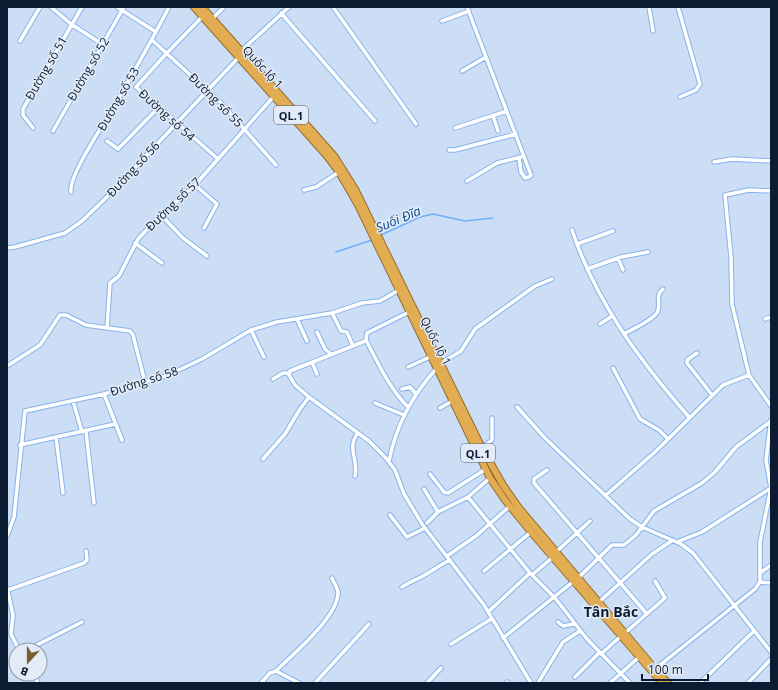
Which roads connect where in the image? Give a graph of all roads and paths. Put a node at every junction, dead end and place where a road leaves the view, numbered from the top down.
1 (40, 7) edge
2 (51, 7) edge
3 (82, 7) edge
4 (116, 7) edge
5 (169, 7) edge
6 (194, 7) edge
7 (202, 7) edge
8 (224, 7) edge
9 (290, 7) edge
10 (333, 7) edge
11 (649, 7) edge
12 (678, 7) edge
13 (468, 8) edge
14 (123, 9) edge
15 (281, 14) junction
16 (202, 16) junction
17 (212, 19) junction
18 (442, 21) dead end
19 (71, 24) junction
20 (653, 31) dead end
21 (156, 32) junction
22 (152, 40) junction
23 (20, 41) dead end
24 (102, 44) junction
25 (167, 53) junction
26 (240, 54) junction
27 (486, 57) junction
28 (462, 71) dead end
29 (207, 90) junction
30 (274, 95) junction
31 (680, 97) dead end
32 (159, 107) junction
33 (507, 111) junction
34 (493, 116) junction
35 (375, 121) dead end
36 (176, 123) junction
37 (416, 124) dead end
38 (33, 128) dead end
39 (244, 128) junction
40 (455, 128) dead end
41 (53, 131) dead end
42 (498, 131) dead end
43 (516, 134) junction
44 (107, 141) dead end
45 (449, 150) dead end
46 (524, 156) junction
47 (217, 158) junction
48 (520, 158) junction
49 (771, 161) edge
50 (714, 162) dead end
51 (276, 165) dead end
52 (339, 172) junction
53 (467, 181) dead end
54 (195, 185) junction
55 (304, 190) dead end
56 (771, 191) edge
57 (71, 192) dead end
58 (161, 215) junction
59 (204, 228) dead end
60 (572, 230) dead end
61 (613, 231) dead end
62 (374, 233) junction
63 (378, 242) junction
64 (135, 243) junction
65 (577, 244) junction
66 (7, 248) edge
67 (648, 252) dead end
68 (207, 256) dead end
69 (618, 258) junction
70 (162, 263) dead end
71 (587, 269) junction
72 (623, 270) dead end
73 (552, 278) dead end
74 (663, 289) dead end
75 (399, 290) junction
76 (409, 312) junction
77 (332, 313) junction
78 (612, 316) junction
79 (771, 317) edge
80 (297, 319) junction
81 (765, 319) dead end
82 (600, 324) dead end
83 (107, 328) junction
84 (251, 330) junction
85 (317, 332) dead end
86 (624, 334) junction
87 (366, 340) junction
88 (307, 341) dead end
89 (353, 346) junction
90 (697, 353) dead end
91 (331, 354) junction
92 (432, 356) junction
93 (264, 357) dead end
94 (312, 362) junction
95 (439, 365) junction
96 (7, 366) edge
97 (408, 367) dead end
98 (613, 368) dead end
99 (289, 373) junction
100 (317, 374) dead end
101 (749, 374) junction
102 (273, 379) dead end
103 (145, 382) junction
104 (402, 389) dead end
105 (104, 394) junction
106 (416, 394) junction
107 (712, 395) junction
108 (310, 397) junction
109 (454, 400) junction
110 (73, 401) junction
111 (375, 403) dead end
112 (771, 406) edge
113 (408, 407) junction
114 (517, 407) dead end
115 (440, 408) dead end
116 (404, 415) junction
117 (689, 417) junction
118 (492, 418) dead end
119 (771, 421) edge
120 (116, 424) junction
121 (86, 431) junction
122 (82, 432) junction
123 (358, 432) junction
124 (56, 437) junction
125 (668, 439) junction
126 (122, 440) dead end
127 (20, 445) junction
128 (482, 448) junction
129 (263, 459) dead end
130 (389, 461) junction
131 (486, 469) junction
132 (547, 470) dead end
133 (430, 474) dead end
134 (355, 476) dead end
135 (490, 478) junction
136 (771, 488) edge
137 (424, 489) dead end
138 (63, 493) dead end
139 (606, 495) junction
140 (468, 497) junction
141 (94, 503) dead end
142 (510, 506) junction
143 (438, 512) junction
144 (390, 515) dead end
145 (590, 521) dead end
146 (427, 523) dead end
147 (490, 524) junction
148 (642, 527) junction
149 (425, 528) junction
150 (531, 532) junction
151 (577, 534) junction
152 (7, 536) edge
153 (673, 540) junction
154 (677, 542) junction
155 (511, 549) junction
156 (86, 551) dead end
157 (555, 555) junction
158 (449, 558) junction
159 (599, 558) junction
160 (771, 565) edge
161 (484, 571) dead end
162 (760, 573) junction
163 (531, 574) junction
164 (332, 578) dead end
165 (576, 580) junction
166 (655, 581) dead end
167 (620, 582) junction
168 (760, 582) junction
169 (770, 582) edge
170 (402, 587) dead end
171 (7, 589) edge
172 (555, 598) junction
173 (599, 602) junction
174 (734, 605) junction
175 (488, 612) junction
176 (647, 614) junction
177 (492, 619) junction
178 (82, 622) dead end
179 (558, 622) dead end
180 (369, 624) dead end
181 (574, 624) junction
182 (9, 628) edge
183 (580, 631) junction
184 (754, 631) junction
185 (623, 635) junction
186 (503, 638) junction
187 (15, 642) edge
188 (43, 642) edge
189 (451, 644) dead end
190 (771, 652) edge
191 (601, 653) junction
192 (639, 657) junction
193 (771, 659) edge
194 (441, 668) dead end
195 (655, 669) junction
196 (276, 671) junction
197 (621, 673) junction
198 (575, 677) dead end
199 (261, 683) edge
200 (299, 683) edge
201 (314, 683) edge
202 (427, 683) edge
203 (531, 683) edge
204 (538, 683) edge
205 (610, 683) edge
206 (630, 683) edge
207 (662, 683) edge
208 (668, 683) edge
209 (700, 683) edge
210 (748, 683) edge

1 - 23 street
2 - 19 street
3 - 19 street, Đường số 51
4 - 14 street
5 - 21 street, Đường số 53
6 - 16 highway, Quốc lộ 1 / QL.1
7 - 17 highway, Quốc lộ 1 / QL.1
8 - 17 street
9 - 15 street, Đường số 56
10 - 37 street
11 - 20 street
12 - 31 street
13 - 18 street
13 - 27 street
14 - 21 street
14 - 24 street, Đường số 52
15 - 26 street, Đường số 56
15 - 35 street
16 - 25 street, Đường số 54
16 - 26 highway, Quốc lộ 1 / QL.1
17 - 26 highway, Quốc lộ 1 / QL.1
19 - 24 street
19 - 38 street, Đường số 51
21 - 22 street, Đường số 53
22 - 25 street, Đường số 55
22 - 57 street, Đường số 53
24 - 41 street, Đường số 52
25 - 29 street, Đường số 55
25 - 32 street, Đường số 54
26 - 29 street, Đường số 56
26 - 30 highway, Quốc lộ 1 / QL.1
26 - 62 highway, Quốc lộ 1 / QL.1
27 - 28 street
27 - 33 street
29 - 36 street, Đường số 56
29 - 39 street, Đường số 55
30 - 39 street, Đường số 57
30 - 52 highway, Quốc lộ 1 / QL.1
32 - 36 street, Đường số 54
32 - 44 street
33 - 34 street
33 - 43 street
34 - 40 street
34 - 42 street
36 - 47 street, Đường số 54
36 - 66 street, Đường số 56
39 - 47 street, Đường số 57
39 - 51 street, Đường số 55
43 - 45 street
43 - 46 street
46 - 48 street
46 - 48 street
47 - 54 street, Đường số 57
48 - 53 street
49 - 50 street
52 - 55 street
52 - 62 highway, Quốc lộ 1 / QL.1
54 - 58 street, Đường số 57
54 - 59 street
56 - 101 street
58 - 64 street, Đường số 57
58 - 68 street
60 - 65 street
61 - 65 street
62 - 63 highway, Quốc lộ 1 / QL.1
63 - 75 highway, Quốc lộ 1 / QL.1
63 - 95 highway, Quốc lộ 1 / QL.1
64 - 70 street
64 - 83 street, Đường số 57
65 - 71 street
67 - 69 street
69 - 71 street
69 - 72 street
71 - 78 street
73 - 95 street
74 - 86 street
75 - 76 highway, Quốc lộ 1 / QL.1
75 - 77 street, Đường số 58
76 - 87 street
76 - 92 highway, Quốc lộ 1 / QL.1
77 - 80 street, Đường số 58
77 - 89 street
78 - 82 street
78 - 86 street
79 - 81 street
80 - 84 street, Đường số 58
80 - 88 street
83 - 96 street
83 - 103 street
84 - 93 street
84 - 103 street, Đường số 58
85 - 91 street
86 - 117 street
87 - 89 street
87 - 113 street
89 - 91 street
90 - 107 street
91 - 94 street
92 - 95 highway, Quốc lộ 1 / QL.1
92 - 97 street
94 - 99 street
94 - 100 street
95 - 106 street
95 - 109 highway, Quốc lộ 1 / QL.1
95 - 128 highway, Quốc lộ 1 / QL.1
98 - 125 street
99 - 102 street
99 - 108 street
101 - 107 street
101 - 112 street
103 - 105 street, Đường số 58
104 - 106 street
105 - 110 street, Đường số 58
105 - 120 street
106 - 113 street
107 - 117 street
108 - 123 street
108 - 129 street
109 - 115 street
109 - 131 highway, Quốc lộ 1 / QL.1
110 - 122 street
110 - 127 street, Đường số 58
111 - 116 street
113 - 116 street
114 - 139 street
116 - 130 street
117 - 125 street
118 - 128 street
119 - 136 street
119 - 148 street
120 - 121 street
120 - 126 street
121 - 122 street
121 - 141 street
122 - 124 street
123 - 130 street
123 - 134 street
124 - 127 street
124 - 138 street
125 - 139 street
127 - 152 street, Đường số 58
128 - 157 highway, Quốc lộ 1 / QL.1
130 - 149 street
131 - 133 street
131 - 135 highway, Quốc lộ 1 / QL.1
132 - 151 street
135 - 140 street
135 - 142 highway, Quốc lộ 1 / QL.1
136 - 154 street
136 - 162 street
137 - 143 street
139 - 148 street
140 - 143 street
140 - 147 street
142 - 147 street
142 - 150 highway, Quốc lộ 1 / QL.1
143 - 146 street
144 - 149 street
145 - 151 street
147 - 155 street
147 - 158 street
148 - 153 street
148 - 159 street
149 - 158 street
150 - 155 street
150 - 157 highway, Quốc lộ 1 / QL.1
151 - 157 street
151 - 159 street
153 - 154 street
153 - 167 street
154 - 174 street
155 - 161 street
155 - 163 street
156 - 171 street
157 - 163 street
157 - 165 highway, Quốc lộ 1 / QL.1
158 - 170 street
158 - 175 street
159 - 165 street
159 - 167 street
160 - 162 street
162 - 168 street
163 - 172 street
163 - 175 street
164 - 196 street
165 - 172 street
165 - 173 highway, Quốc lộ 1 / QL.1
165 - 185 highway, Quốc lộ 1 / QL.1
166 - 176 street
167 - 173 street
167 - 176 street
168 - 169 street
168 - 174 street
171 - 182 street
172 - 181 street
172 - 186 street
173 - 185 highway, Quốc lộ 1 / QL.1
174 - 184 street
174 - 195 street
175 - 177 street
176 - 185 street
177 - 186 street
177 - 189 street
178 - 188 street
179 - 181 street
180 - 201 street
181 - 183 street
182 - 187 street
183 - 191 street
183 - 204 street
184 - 190 street
184 - 209 street
185 - 191 street
185 - 192 highway, Quốc lộ 1 / QL.1
185 - 195 highway, Quốc lộ 1 / QL.1
186 - 203 street
191 - 197 street
191 - 198 street
192 - 197 street
192 - 207 highway, Quốc lộ 1 / QL.1
193 - 210 street
194 - 202 street
195 - 208 highway, Quốc lộ 1 / QL.1
196 - 199 street
196 - 200 street
197 - 205 street
197 - 206 street

